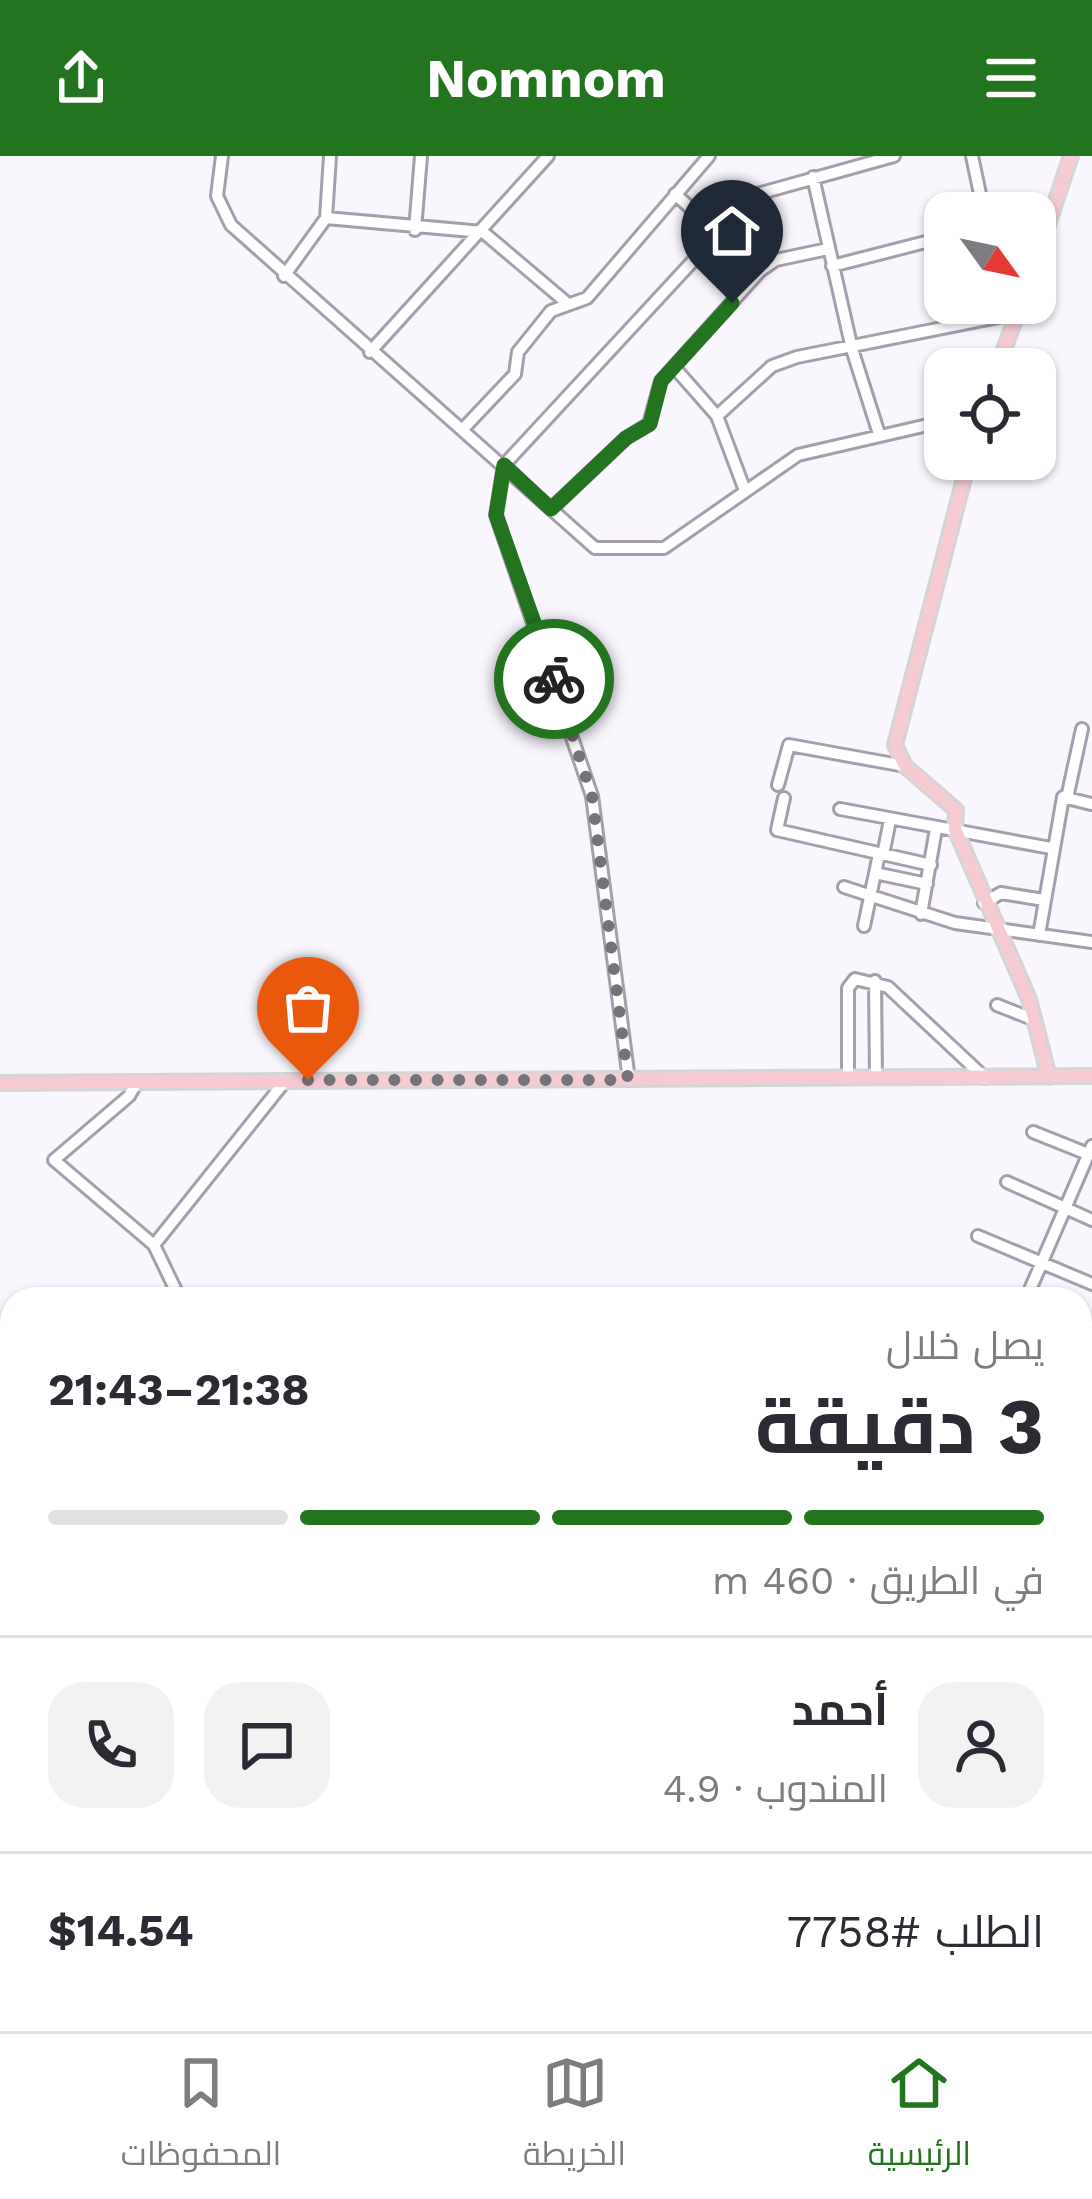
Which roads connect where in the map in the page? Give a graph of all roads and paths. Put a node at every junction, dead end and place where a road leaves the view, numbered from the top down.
1 (223, 156) edge
2 (330, 156) edge
3 (421, 156) edge
4 (548, 156) edge
5 (709, 156) edge
6 (894, 156) edge
7 (972, 156) edge
8 (1072, 156) edge
9 (813, 177) junction
10 (980, 192) edge
11 (675, 194) junction
12 (1056, 202) edge
13 (326, 218) junction
14 (415, 230) junction
15 (483, 232) junction
16 (717, 232) junction
17 (924, 242) edge
18 (828, 249) junction
19 (832, 266) junction
20 (284, 276) junction
21 (562, 302) junction
22 (954, 324) edge
23 (852, 349) junction
24 (370, 352) junction
25 (674, 367) junction
26 (717, 416) junction
27 (924, 425) edge
28 (464, 429) junction
29 (879, 434) junction
30 (504, 465) junction
31 (964, 480) edge
32 (744, 488) junction
33 (551, 509) junction
34 (1082, 729) dead end
35 (904, 766) junction
36 (778, 785) dead end
37 (784, 798) dead end
38 (1067, 798) junction
39 (1091, 803) edge
40 (840, 809) dead end
41 (890, 820) junction
42 (936, 829) junction
43 (955, 830) junction
44 (1051, 848) junction
45 (881, 854) junction
46 (931, 865) junction
47 (875, 873) junction
48 (927, 884) junction
49 (844, 886) dead end
50 (871, 893) junction
51 (1044, 900) junction
52 (984, 904) junction
53 (921, 914) junction
54 (865, 926) dead end
55 (995, 930) junction
56 (1039, 935) junction
57 (1092, 942) edge
58 (875, 981) junction
59 (997, 1005) dead end
60 (1035, 1020) junction
61 (1092, 1076) edge
62 (1049, 1077) junction
63 (848, 1078) junction
64 (876, 1078) junction
65 (986, 1078) junction
66 (286, 1080) junction
67 (628, 1080) junction
68 (137, 1082) junction
69 (0, 1083) edge
70 (1033, 1132) dead end
71 (1090, 1154) edge
72 (1007, 1182) dead end
73 (1066, 1207) junction
74 (1092, 1220) edge
75 (978, 1236) dead end
76 (154, 1245) junction
77 (1042, 1263) junction
78 (1092, 1284) edge
79 (174, 1287) edge
80 (1031, 1287) edge

1 - 20 street
2 - 13 street
3 - 14 street
4 - 15 street
5 - 11 street
6 - 9 street
7 - 10 street
8 - 12 main road
9 - 16 street
9 - 18 street
11 - 16 street
11 - 21 street
13 - 14 street
13 - 20 street
14 - 15 street
15 - 21 street
15 - 24 street
16 - 30 street
17 - 19 street
18 - 19 street
18 - 25 street
19 - 23 street
20 - 24 street
21 - 28 street
22 - 23 street
23 - 26 street
23 - 29 street
24 - 28 street
25 - 26 street
25 - 33 street
26 - 32 street
27 - 29 street
28 - 30 street
29 - 32 street
30 - 33 street
30 - 67 street
31 - 35 main road
32 - 33 street
34 - 38 street
35 - 36 street
35 - 43 main road
37 - 45 street
38 - 39 street
38 - 44 street
40 - 41 street
41 - 42 street
41 - 45 street
42 - 43 street
42 - 46 street
43 - 44 street
43 - 52 main road
44 - 51 street
45 - 46 street
45 - 47 street
46 - 48 street
47 - 48 street
47 - 50 street
48 - 53 street
49 - 50 street
50 - 53 street
50 - 54 street
51 - 52 street
51 - 56 street
52 - 55 main road
53 - 55 street
55 - 56 street
55 - 60 main road
56 - 57 street
58 - 63 street
58 - 64 street
58 - 65 street
59 - 60 street
60 - 62 main road
61 - 62 main road
62 - 65 main road
63 - 64 main road
63 - 67 main road
64 - 65 main road
66 - 67 main road
66 - 68 main road
66 - 76 street
68 - 69 main road
68 - 76 street
70 - 71 street
71 - 73 street
72 - 73 street
73 - 74 street
73 - 77 street
75 - 77 street
76 - 79 street
77 - 78 street
77 - 80 street

